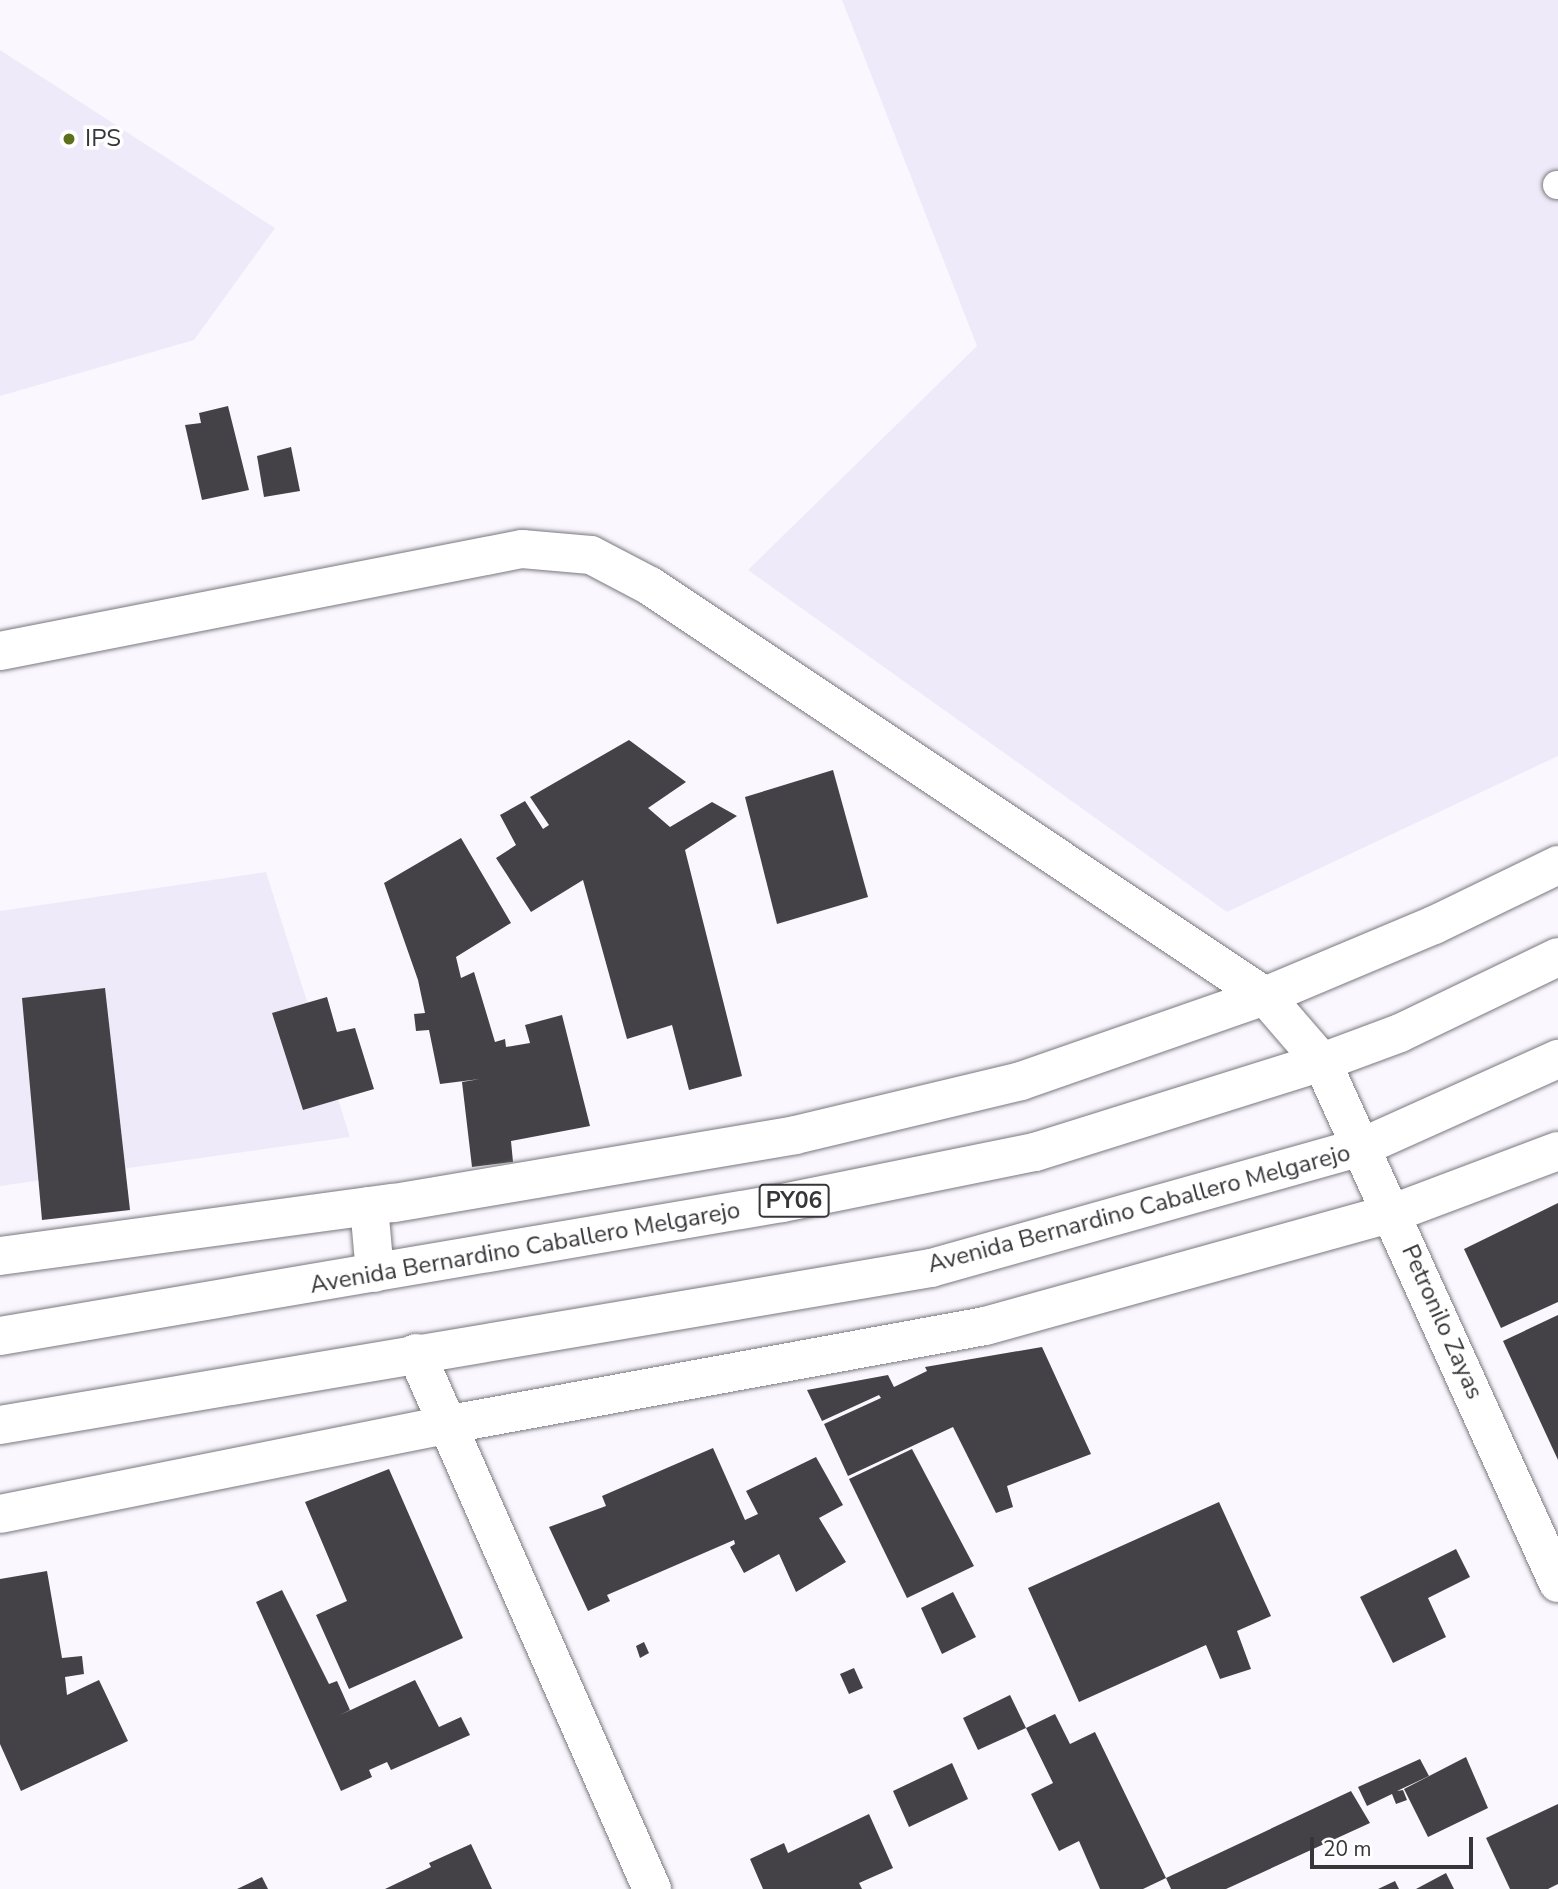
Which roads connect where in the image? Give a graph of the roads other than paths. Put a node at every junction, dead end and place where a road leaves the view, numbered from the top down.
1 (0, 651) edge
2 (1558, 865) edge
3 (1558, 957) edge
4 (1265, 996) junction
5 (1558, 1059) edge
6 (1322, 1062) junction
7 (1362, 1147) junction
8 (1558, 1151) edge
9 (369, 1206) junction
10 (1393, 1213) junction
11 (0, 1256) edge
12 (375, 1273) junction
13 (0, 1336) edge
14 (416, 1353) junction
15 (0, 1425) edge
16 (445, 1425) junction
17 (0, 1514) edge
18 (1558, 1583) edge
19 (652, 1889) edge

1 - 4 main road, Petronilo Zayas
2 - 4 main road
3 - 6 main road, Avenida Bernardino Caballero Melgarejo / PY06
4 - 6 main road, Petronilo Zayas
4 - 9 main road
5 - 7 main road, Avenida Bernardino Caballero Melgarejo
6 - 7 main road, Petronilo Zayas
6 - 12 main road, Avenida Bernardino Caballero Melgarejo / PY06
7 - 10 main road, Petronilo Zayas
7 - 14 main road, Avenida Bernardino Caballero Melgarejo
8 - 10 main road
9 - 11 main road
9 - 12 main road
10 - 16 main road
10 - 18 main road, Petronilo Zayas
12 - 13 main road, Avenida Bernardino Caballero Melgarejo / PY06
14 - 15 main road, Avenida Bernardino Caballero Melgarejo
14 - 16 main road
16 - 17 main road
16 - 19 main road

